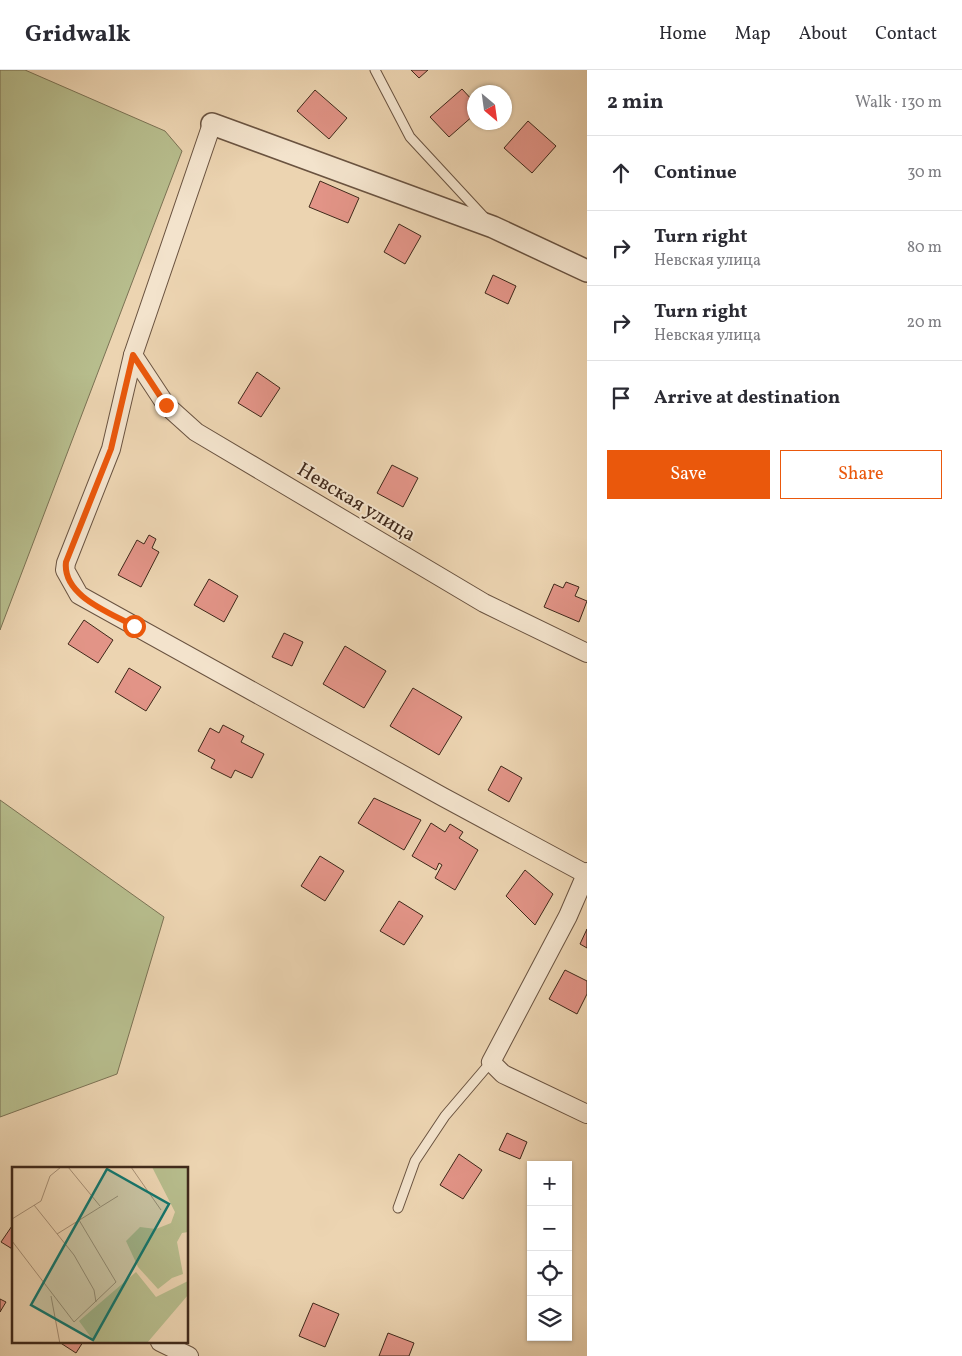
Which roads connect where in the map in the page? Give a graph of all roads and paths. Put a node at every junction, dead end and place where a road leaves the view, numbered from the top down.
1 (375, 70) edge
2 (212, 124) joint
3 (493, 227) junction
4 (587, 271) edge
5 (133, 355) junction
6 (587, 653) edge
7 (586, 873) edge
8 (490, 1062) junction
9 (587, 1114) edge
10 (398, 1208) dead end
11 (164, 1344) edge
12 (189, 1356) edge

1 - 3 lane
2 - 3 street
2 - 5 street
3 - 4 street
5 - 6 street, Невская улица
5 - 7 street
7 - 8 street
8 - 9 street
8 - 10 lane
11 - 12 street

